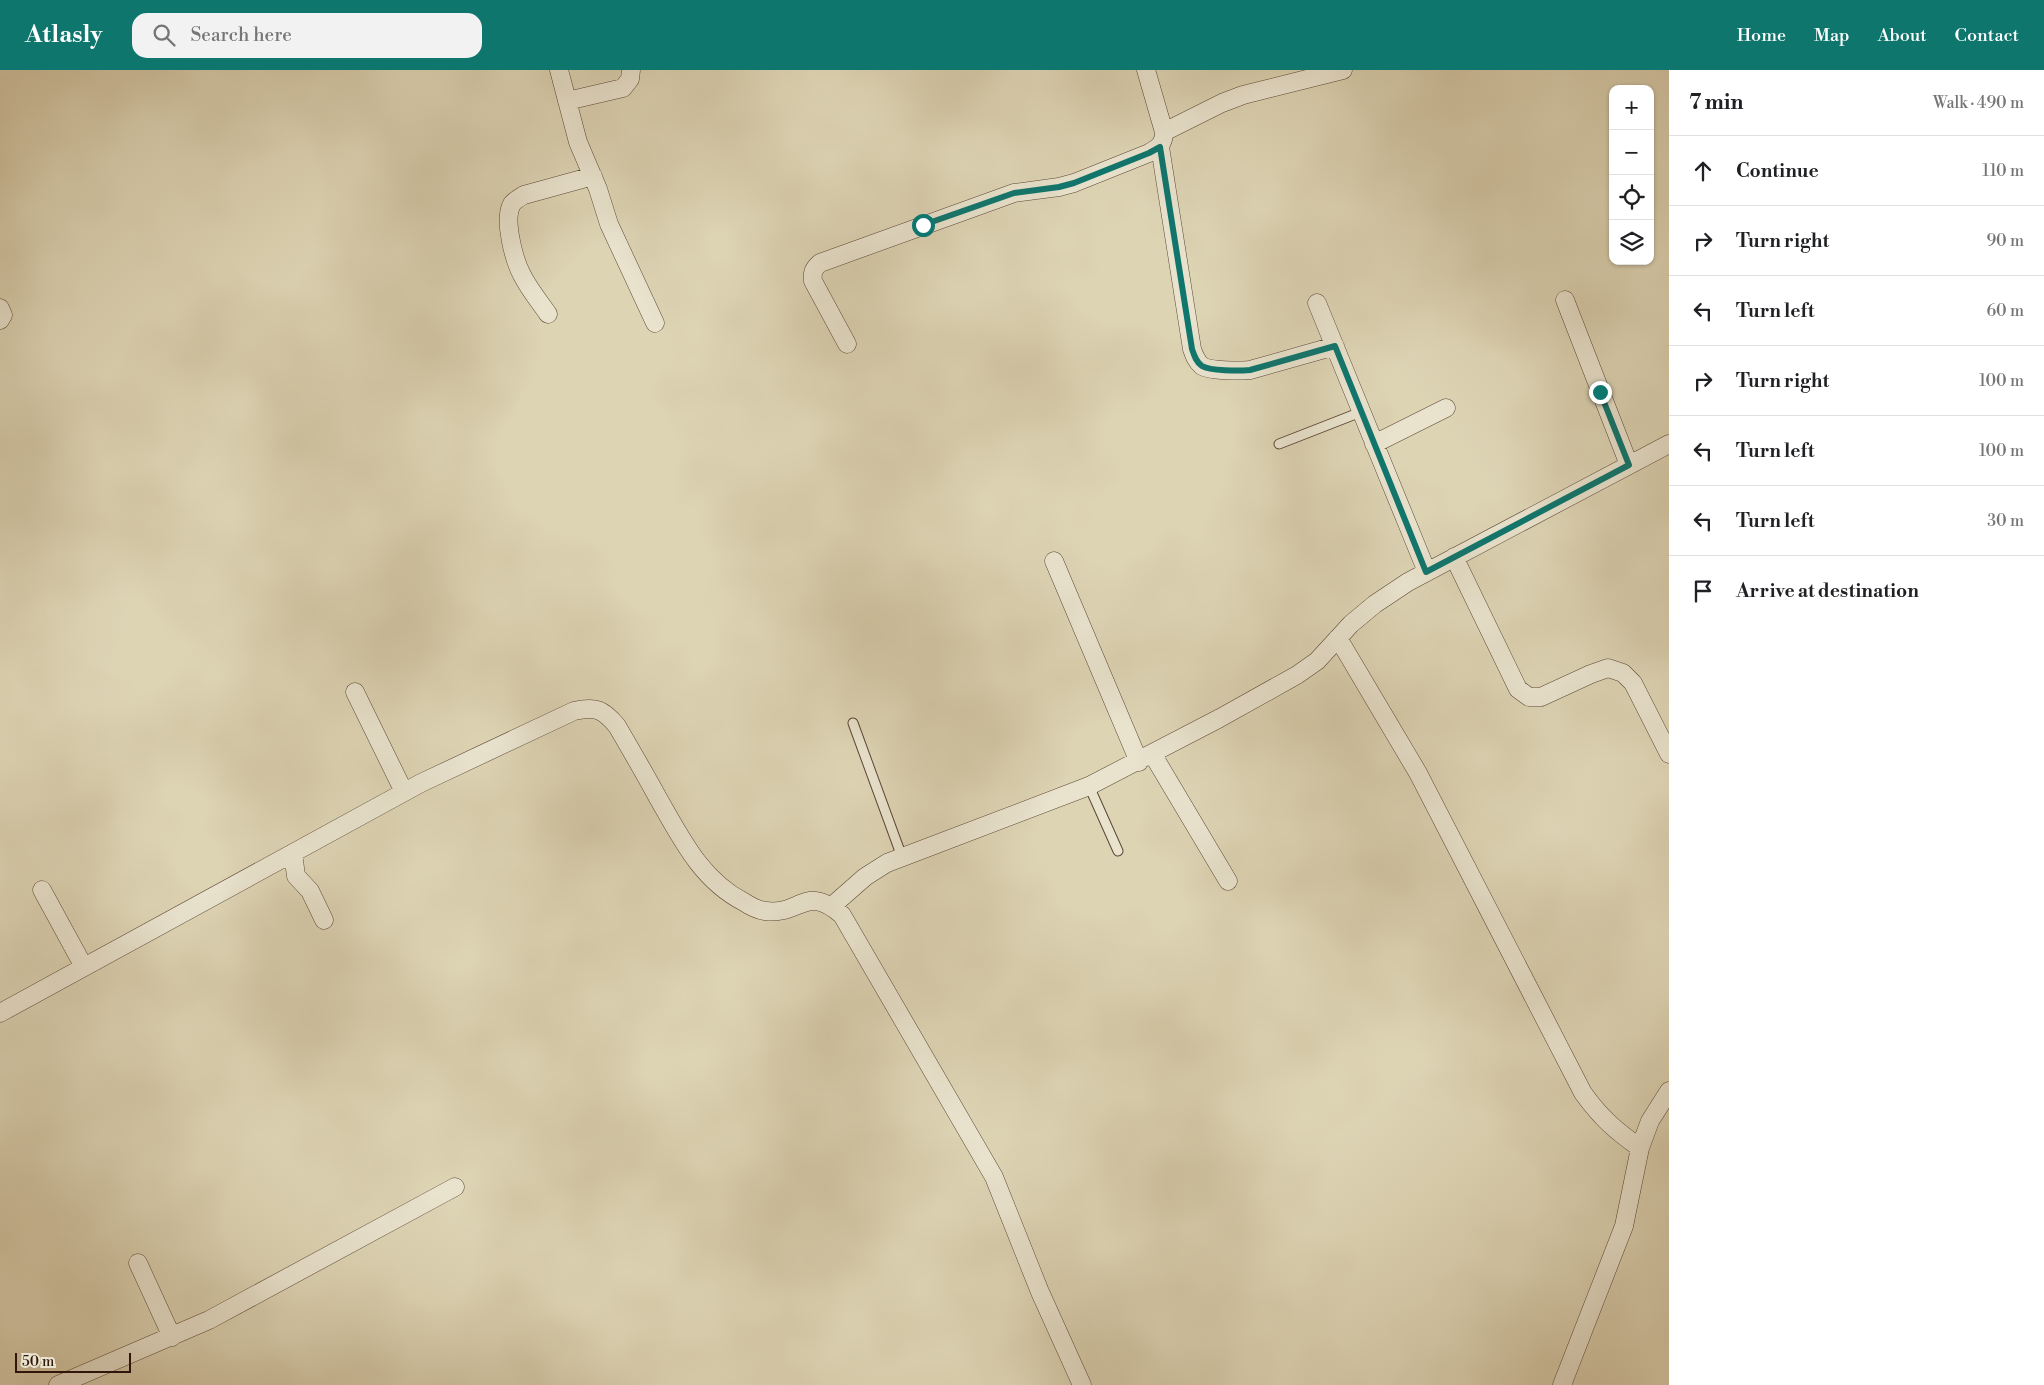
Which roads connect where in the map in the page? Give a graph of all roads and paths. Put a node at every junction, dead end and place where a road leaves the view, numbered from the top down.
1 (560, 70) edge
2 (631, 70) edge
3 (1146, 70) edge
4 (1343, 70) edge
5 (567, 101) junction
6 (1162, 139) junction
7 (593, 176) junction
8 (1565, 300) dead end
9 (1317, 303) dead end
10 (0, 308) edge
11 (548, 314) dead end
12 (0, 320) edge
13 (655, 323) dead end
14 (847, 344) dead end
15 (1335, 346) junction
16 (1446, 408) dead end
17 (1361, 412) junction
18 (1279, 444) dead end
19 (1374, 444) junction
20 (1669, 444) edge
21 (1629, 465) junction
22 (1454, 558) junction
23 (1054, 561) dead end
24 (1426, 572) junction
25 (1338, 638) junction
26 (355, 692) dead end
27 (853, 723) dead end
28 (1669, 754) edge
29 (1146, 758) junction
30 (1089, 786) junction
31 (404, 792) junction
32 (1118, 850) dead end
33 (293, 853) junction
34 (902, 857) junction
35 (1228, 880) dead end
36 (42, 890) dead end
37 (832, 906) junction
38 (324, 920) dead end
39 (84, 968) junction
40 (0, 1013) edge
41 (1669, 1091) edge
42 (1640, 1148) junction
43 (455, 1187) dead end
44 (138, 1263) dead end
45 (172, 1337) junction
46 (58, 1385) edge
47 (1082, 1385) edge
48 (1562, 1385) edge

1 - 5 street
2 - 5 street
3 - 6 street
4 - 6 street
5 - 7 street
6 - 14 street
6 - 15 street
7 - 11 street
7 - 13 street
8 - 21 street
9 - 15 street
10 - 12 street
15 - 17 street
16 - 19 street
17 - 18 lane
17 - 19 street
19 - 24 street
20 - 21 street
21 - 22 street
22 - 24 street
22 - 28 street
23 - 29 street
24 - 25 street
25 - 29 street
25 - 42 street
26 - 31 street
27 - 34 lane
29 - 30 street
29 - 35 street
30 - 32 lane
30 - 34 street
31 - 33 street
31 - 37 street
33 - 38 street
33 - 39 street
34 - 37 street
36 - 39 street
37 - 47 street
39 - 40 street
41 - 42 street
42 - 48 street
43 - 45 street
44 - 45 street
45 - 46 street

